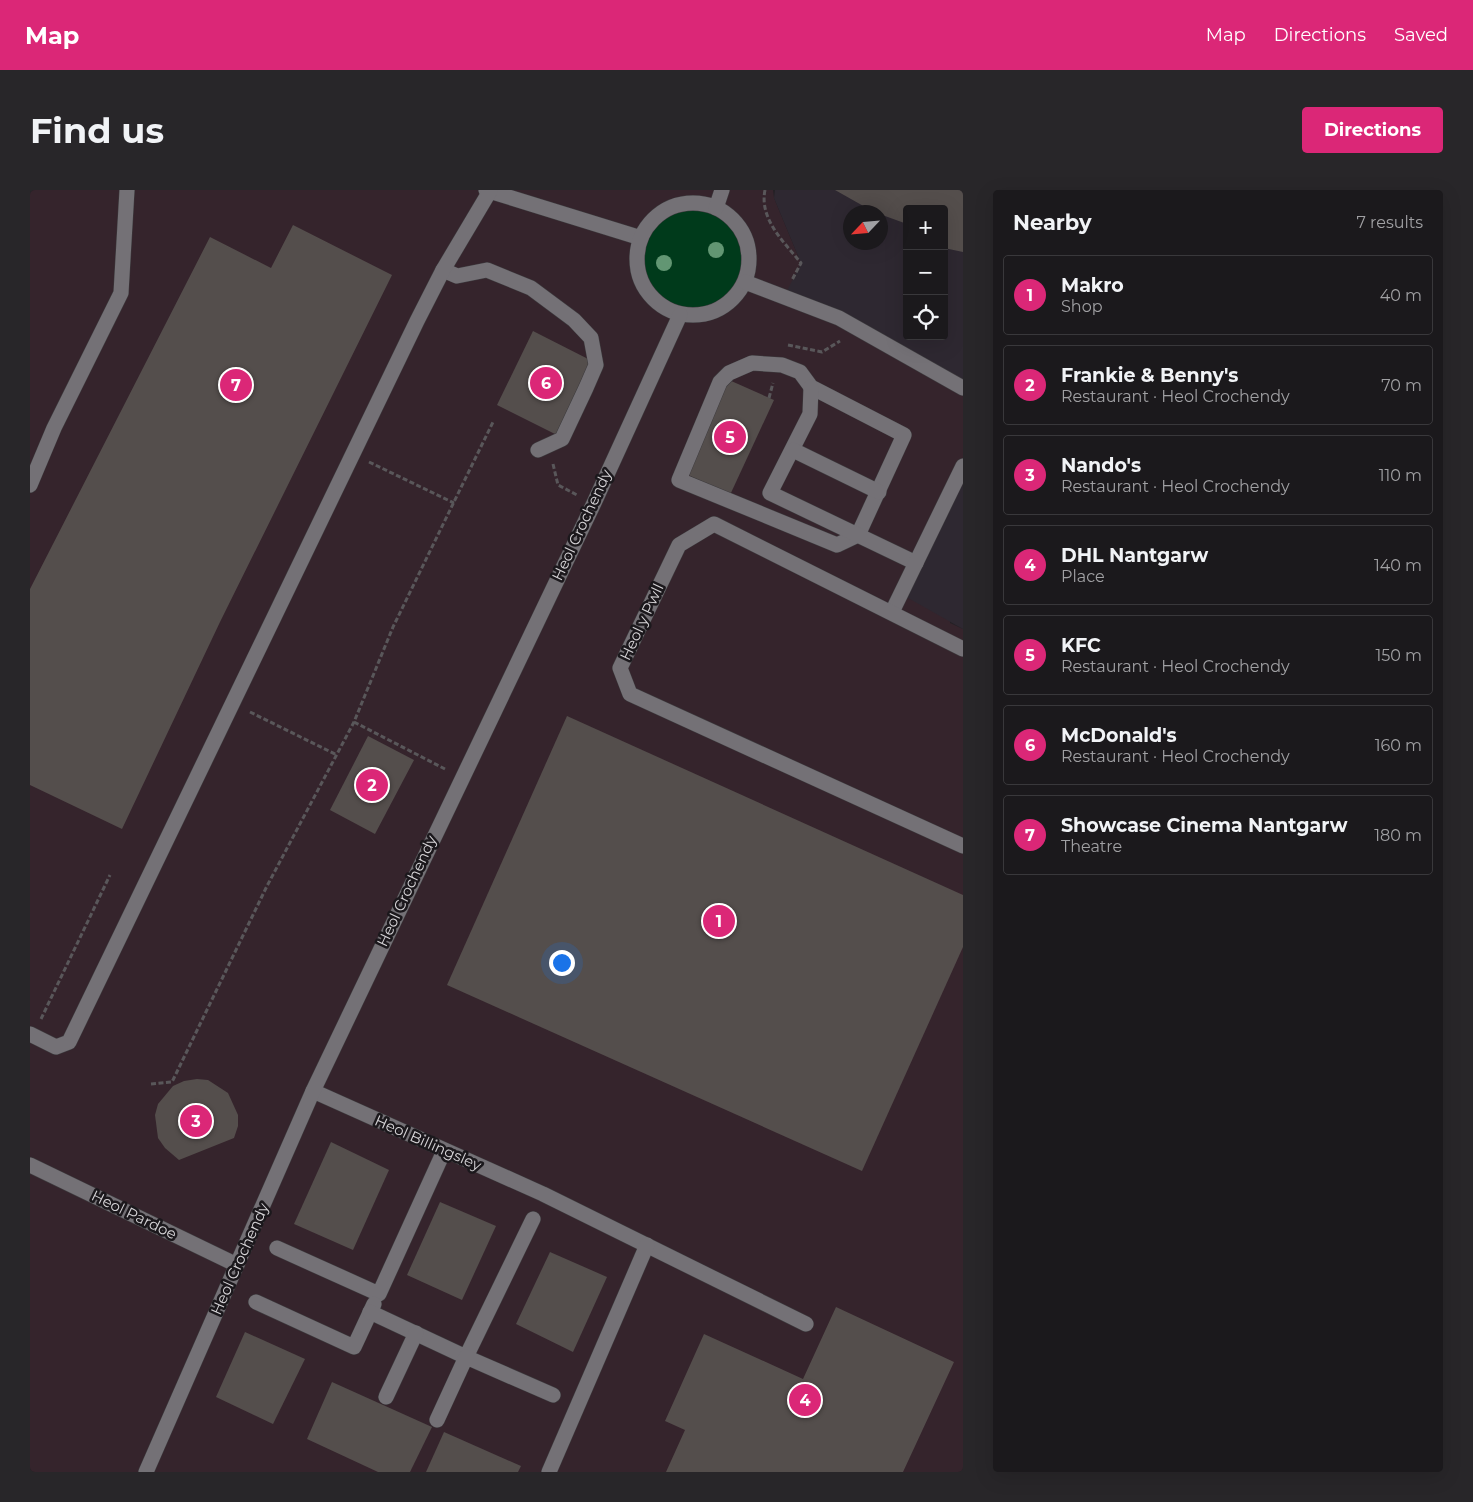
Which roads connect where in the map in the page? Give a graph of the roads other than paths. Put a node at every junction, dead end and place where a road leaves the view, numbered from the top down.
1 (127, 190) edge
2 (722, 190) edge
3 (488, 191) edge
4 (716, 208) junction
5 (641, 238) junction
6 (443, 270) junction
7 (745, 282) junction
8 (680, 314) junction
9 (811, 387) junction
10 (963, 388) edge
11 (544, 448) road end
12 (792, 450) junction
13 (963, 466) edge
14 (30, 484) edge
15 (879, 492) junction
16 (858, 535) junction
17 (916, 563) junction
18 (892, 612) junction
19 (963, 649) edge
20 (963, 846) edge
21 (31, 1034) edge
22 (313, 1092) junction
23 (444, 1151) junction
24 (30, 1165) edge
25 (533, 1219) dead end
26 (647, 1245) junction
27 (277, 1248) dead end
28 (238, 1265) junction
29 (379, 1294) junction
30 (256, 1302) dead end
31 (370, 1312) junction
32 (806, 1324) dead end
33 (416, 1333) junction
34 (466, 1357) junction
35 (553, 1395) dead end
36 (386, 1397) dead end
37 (438, 1420) dead end
38 (146, 1472) edge
39 (549, 1472) edge

1 - 14 street
2 - 4 street
3 - 5 street
3 - 6 street
4 - 5 street
4 - 7 street
5 - 8 street
6 - 11 street
6 - 21 street
7 - 8 street
7 - 10 street
8 - 22 street, Heol Crochendy
9 - 12 street
9 - 15 street
9 - 16 street
12 - 15 street
12 - 16 street
13 - 17 street
15 - 16 street
16 - 17 street
17 - 18 street
18 - 19 street, Heol y Pwll
18 - 20 street, Heol y Pwll
22 - 23 street, Heol Billingsley
22 - 28 street, Heol Crochendy
23 - 26 street, Heol Billingsley
23 - 29 street
24 - 28 street, Heol Pardoe
25 - 34 street
26 - 32 street, Heol Billingsley
26 - 39 street
27 - 29 street
28 - 38 street, Heol Crochendy
29 - 31 street
30 - 31 street
31 - 33 street
33 - 34 street
33 - 36 street
34 - 35 street
34 - 37 street

